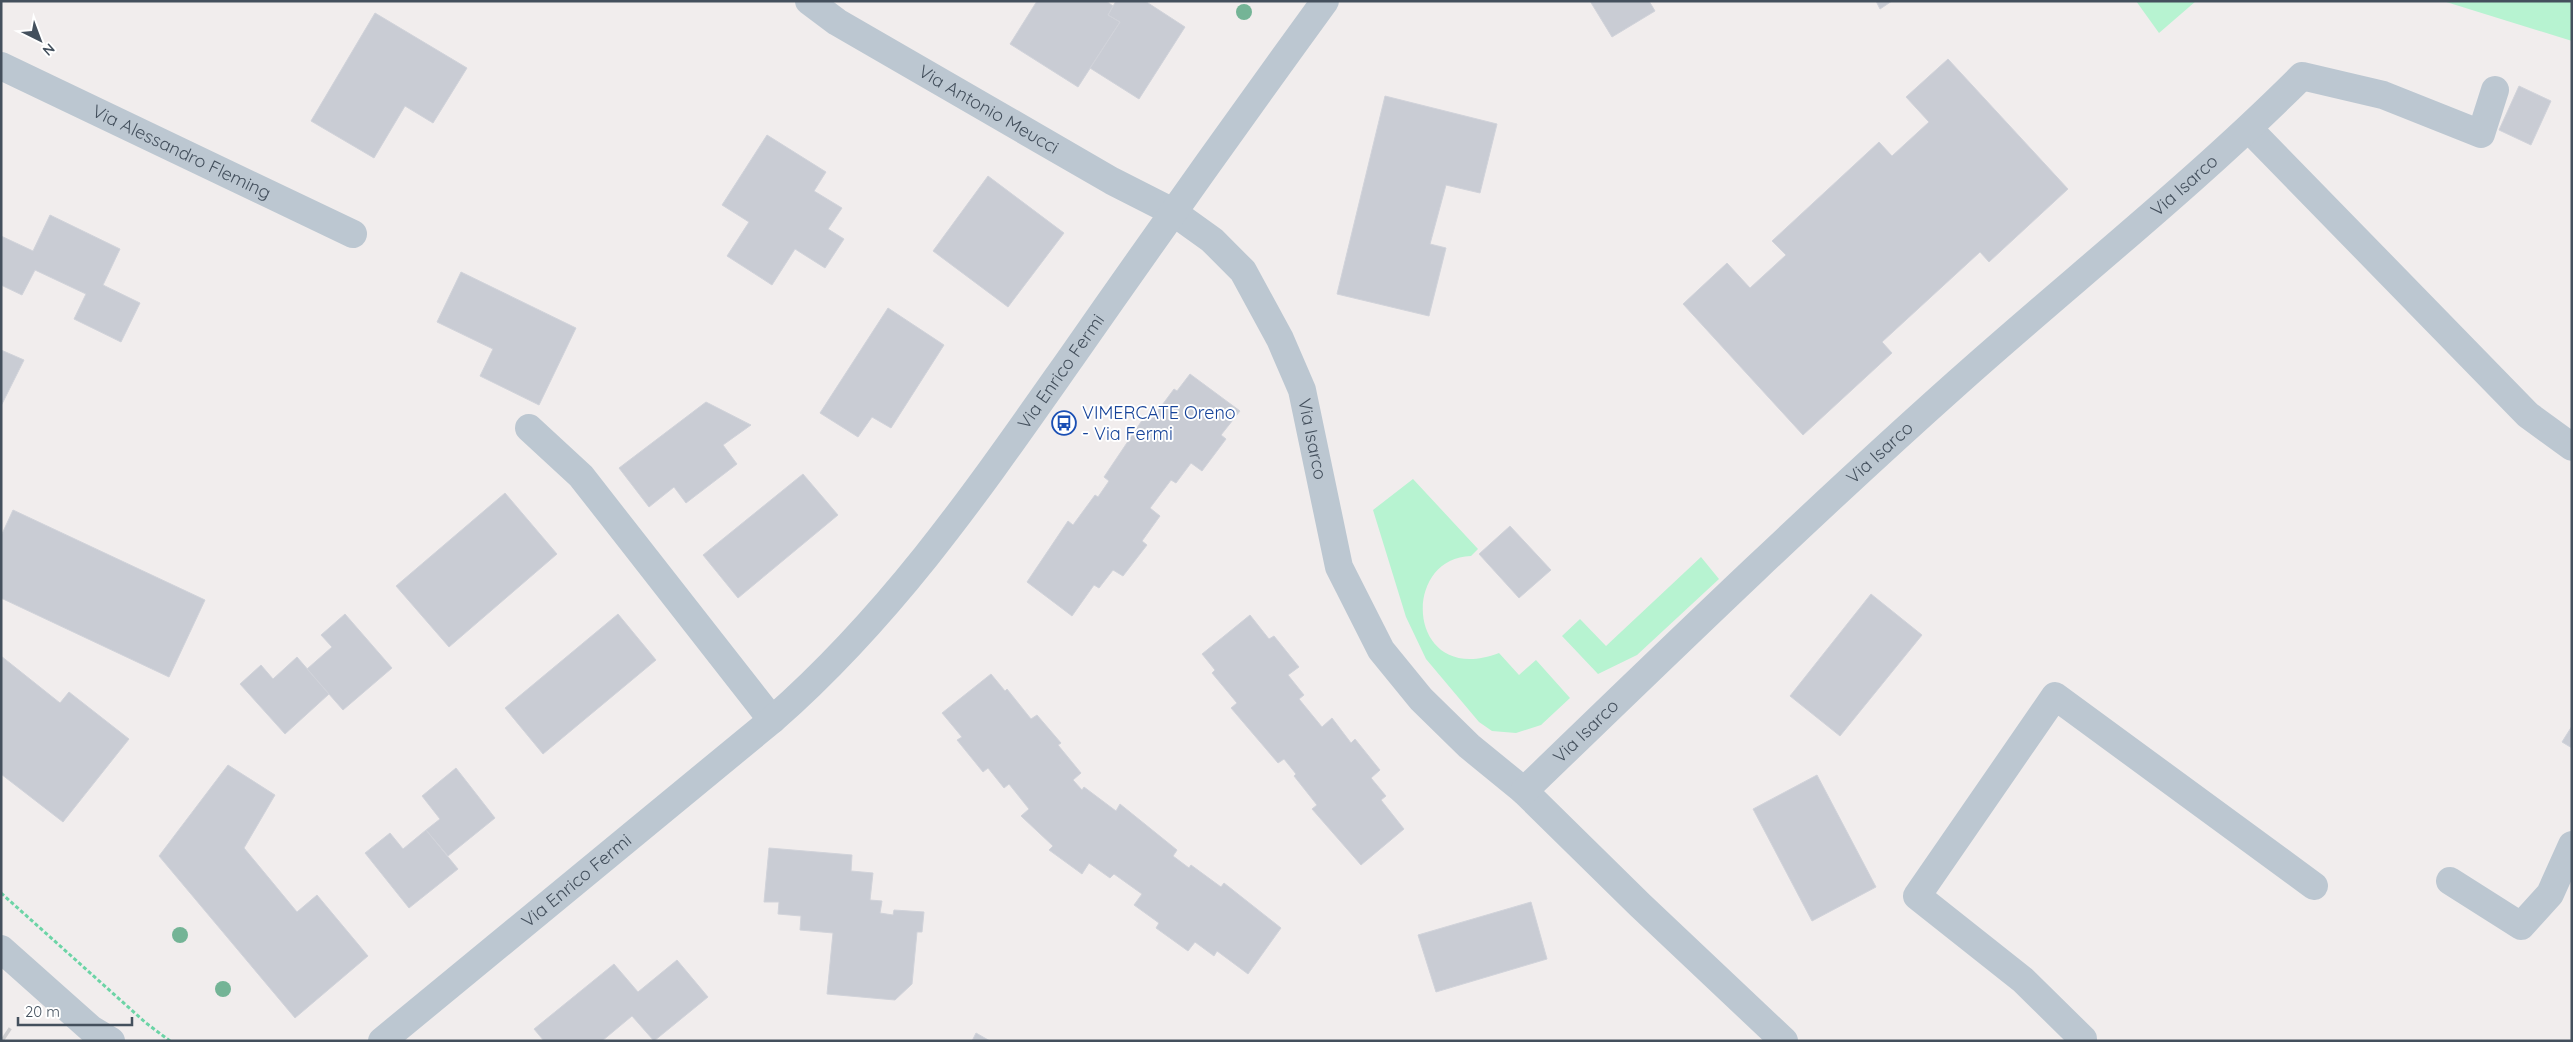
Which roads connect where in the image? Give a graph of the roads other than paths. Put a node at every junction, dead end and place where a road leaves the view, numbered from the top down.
1 (809, 1) edge
2 (1325, 1) edge
3 (4, 75) edge
4 (2495, 90) dead end
5 (2249, 129) junction
6 (1173, 212) junction
7 (353, 234) dead end
8 (528, 428) dead end
9 (2572, 447) edge
10 (772, 720) junction
11 (1524, 791) junction
12 (2572, 845) edge
13 (2450, 881) dead end
14 (2314, 886) dead end
15 (1, 949) edge
16 (100, 1037) edge
17 (2082, 1040) edge
18 (382, 1041) edge
19 (1784, 1041) edge

1 - 6 street, Via Antonio Meucci
2 - 6 street, Via Enrico Fermi
3 - 7 street, Via Alessandro Fleming
4 - 5 street, Via Isarco
5 - 9 street
5 - 11 street, Via Isarco
6 - 10 street, Via Enrico Fermi
6 - 11 street, Via Isarco
8 - 10 street
10 - 18 street, Via Enrico Fermi
11 - 19 street, Via Isarco
12 - 13 street
14 - 17 street
15 - 16 street

